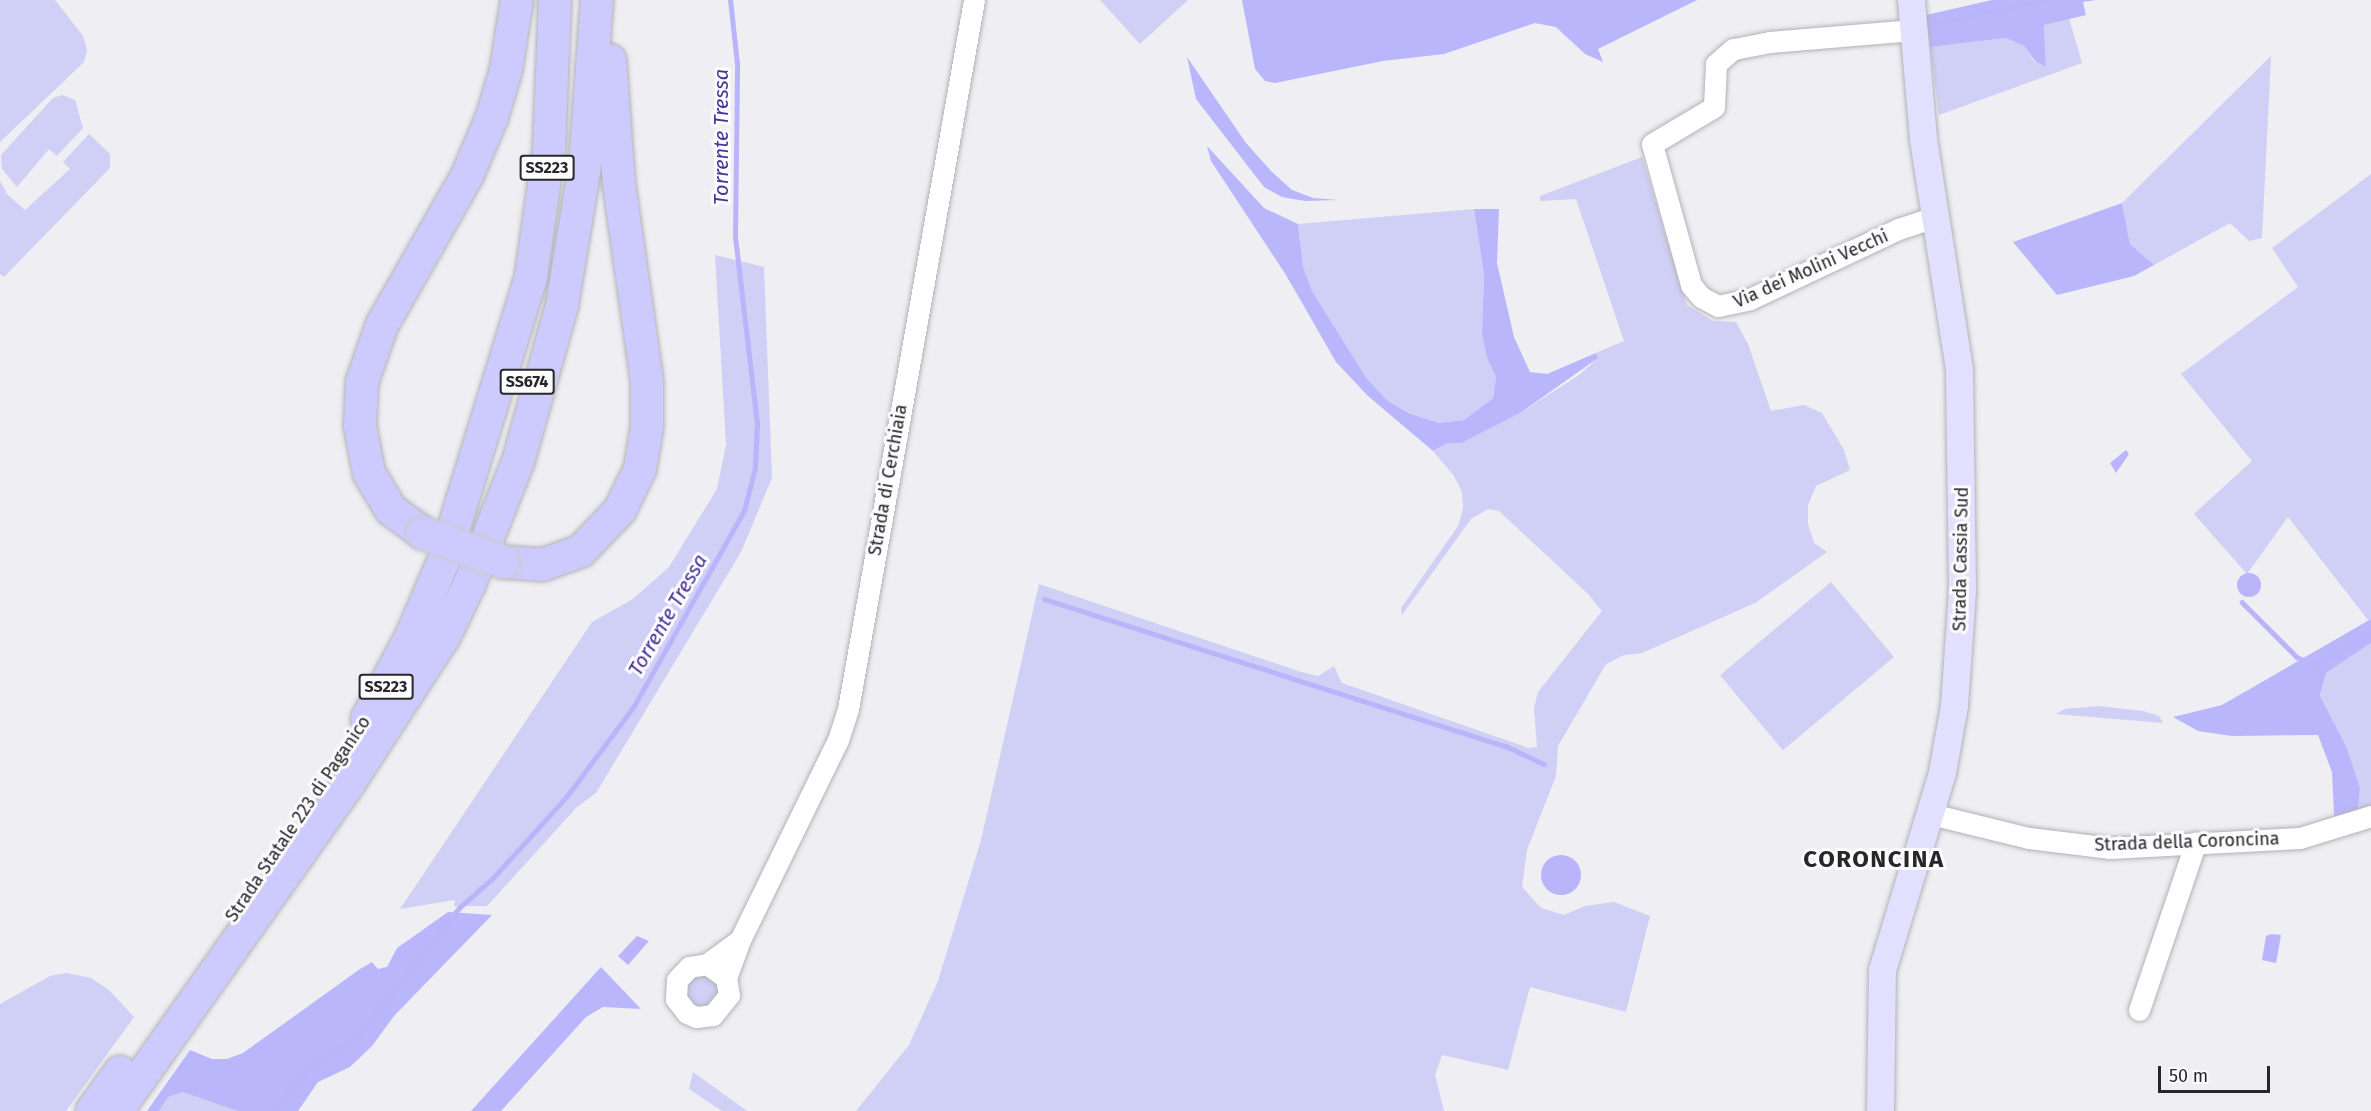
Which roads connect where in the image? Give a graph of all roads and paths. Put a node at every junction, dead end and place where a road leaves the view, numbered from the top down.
1 (517, 0) edge
2 (537, 0) edge
3 (555, 0) edge
4 (576, 0) edge
5 (597, 0) edge
6 (606, 0) edge
7 (974, 0) edge
8 (1911, 0) edge
9 (1912, 30) junction
10 (1934, 217) junction
11 (512, 332) junction
12 (396, 711) junction
13 (1931, 814) junction
14 (2371, 816) edge
15 (2196, 842) junction
16 (740, 940) junction
17 (707, 964) junction
18 (726, 978) junction
19 (2139, 1010) dead end
20 (92, 1111) edge
21 (117, 1111) edge
22 (1880, 1111) edge

1 - 6 highway, bridge
2 - 11 highway
3 - 11 highway, SS223
4 - 12 highway, SS674
5 - 12 highway, SS223
7 - 16 street, Strada di Cerchiaia
8 - 9 main road, Strada Cassia Sud
9 - 10 main road, Strada Cassia Sud
9 - 10 street, Via dei Molini Vecchi
10 - 13 main road, Strada Cassia Sud
11 - 20 highway, Strada Statale 223 di Paganico / SS223
12 - 21 highway, Strada Statale 223 di Paganico / SS223
13 - 15 street, Strada della Coroncina
13 - 22 main road, Strada Cassia Sud
14 - 15 street, Strada della Coroncina
15 - 19 street
16 - 17 street, Strada di Cerchiaia
16 - 18 street, Strada di Cerchiaia
17 - 18 street
17 - 18 street, Strada di Cerchiaia

